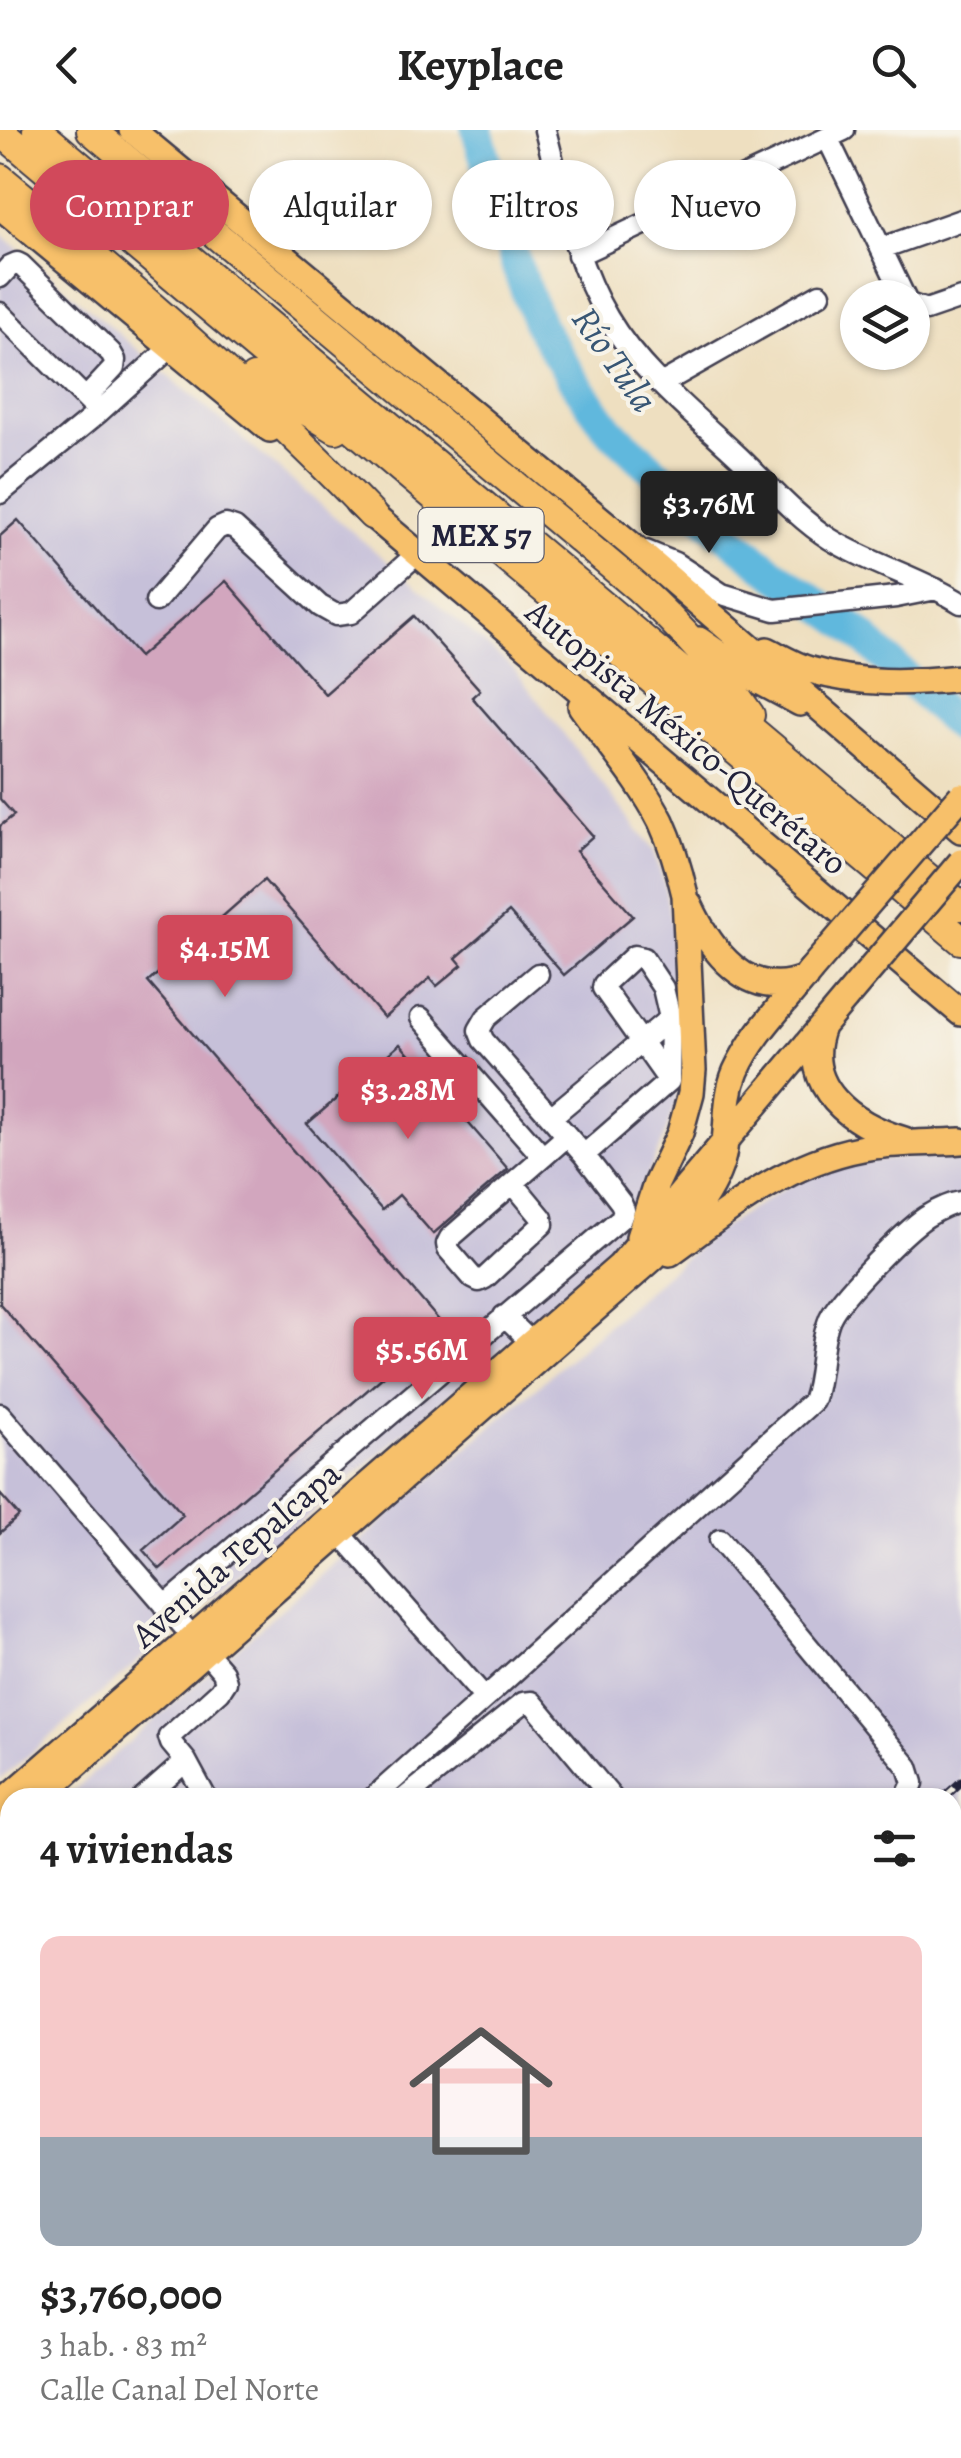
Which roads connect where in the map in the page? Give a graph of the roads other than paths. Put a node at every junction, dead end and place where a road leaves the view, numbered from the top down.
1 (37, 130) edge
2 (132, 130) edge
3 (544, 130) edge
4 (0, 131) edge
5 (836, 134) edge
6 (97, 136) edge
7 (0, 178) edge
8 (0, 206) edge
9 (961, 220) edge
10 (882, 248) junction
11 (578, 255) junction
12 (0, 277) edge
13 (897, 280) edge
14 (820, 294) dead end
15 (961, 298) edge
16 (151, 305) junction
17 (930, 309) edge
18 (0, 313) edge
19 (171, 347) junction
20 (661, 384) junction
21 (93, 405) junction
22 (388, 456) junction
23 (0, 493) edge
24 (372, 515) junction
25 (630, 544) junction
26 (417, 554) junction
27 (938, 589) junction
28 (156, 601) dead end
29 (961, 603) edge
30 (671, 619) junction
31 (738, 636) junction
32 (556, 671) junction
33 (961, 678) edge
34 (836, 721) junction
35 (765, 740) junction
36 (961, 796) edge
37 (961, 830) edge
38 (961, 862) edge
39 (685, 895) junction
40 (961, 906) edge
41 (961, 940) edge
42 (538, 974) dead end
43 (808, 974) junction
44 (961, 1013) edge
45 (421, 1018) dead end
46 (670, 1018) junction
47 (824, 1022) junction
48 (642, 1042) junction
49 (669, 1081) junction
50 (551, 1117) junction
51 (567, 1136) junction
52 (725, 1140) junction
53 (961, 1142) edge
54 (924, 1144) junction
55 (584, 1154) junction
56 (543, 1157) junction
57 (514, 1182) junction
58 (961, 1202) edge
59 (637, 1246) junction
60 (633, 1278) junction
61 (504, 1316) junction
62 (532, 1343) junction
63 (0, 1414) edge
64 (341, 1534) junction
65 (720, 1540) dead end
66 (165, 1606) junction
67 (199, 1645) junction
68 (485, 1698) junction
69 (186, 1761) junction
70 (39, 1788) edge
71 (49, 1788) edge
72 (155, 1788) edge
73 (201, 1788) edge
74 (384, 1788) edge
75 (417, 1788) edge
76 (604, 1788) edge
77 (911, 1788) edge

1 - 35 highway, MEX 57
2 - 25 main road
3 - 11 street
4 - 22 highway, MEX 57
5 - 10 street
5 - 11 street
6 - 30 highway
7 - 16 highway
8 - 19 main road, Autopista México-Querétaro
9 - 10 street
10 - 13 street
11 - 20 street
12 - 21 street
14 - 20 street
15 - 17 street
16 - 22 highway
16 - 24 highway
18 - 21 street
19 - 21 street
19 - 24 main road, Autopista México-Querétaro
20 - 27 street
21 - 23 street
22 - 41 highway, MEX 57
24 - 26 main road, Autopista México-Querétaro
25 - 27 street
25 - 31 main road
26 - 28 street
26 - 32 main road, Autopista México-Querétaro
27 - 29 street
30 - 34 main road
30 - 35 highway
31 - 33 main road
31 - 34 main road
32 - 39 main road
32 - 44 main road, Autopista México-Querétaro
34 - 37 main road
35 - 40 highway, MEX 57
36 - 43 main road, Avenida Tepalcapa, bridge
38 - 47 main road, Avenida Tepalcapa, bridge
39 - 43 main road
39 - 59 main road
42 - 50 street
43 - 52 main road, Avenida Tepalcapa
45 - 56 street
46 - 48 street
46 - 48 street
46 - 49 street
47 - 52 main road, Avenida Tepalcapa
47 - 54 main road
48 - 49 street
48 - 50 street
49 - 55 street
50 - 51 street
51 - 55 street
51 - 56 street
52 - 59 main road, Avenida Tepalcapa
52 - 60 main road, Avenida Tepalcapa
53 - 54 main road
54 - 60 main road
55 - 61 street
56 - 57 street
57 - 57 street
58 - 68 street
59 - 62 main road, Avenida Tepalcapa
60 - 64 main road, Avenida Tepalcapa
61 - 62 street
61 - 66 street
62 - 67 main road, Avenida Tepalcapa
63 - 66 street
64 - 67 main road, Avenida Tepalcapa
64 - 68 street
65 - 77 street
66 - 67 street
67 - 69 street
67 - 70 main road, Avenida Tepalcapa
67 - 71 main road, Avenida Tepalcapa
68 - 74 street
69 - 72 street
69 - 73 street
75 - 76 street

